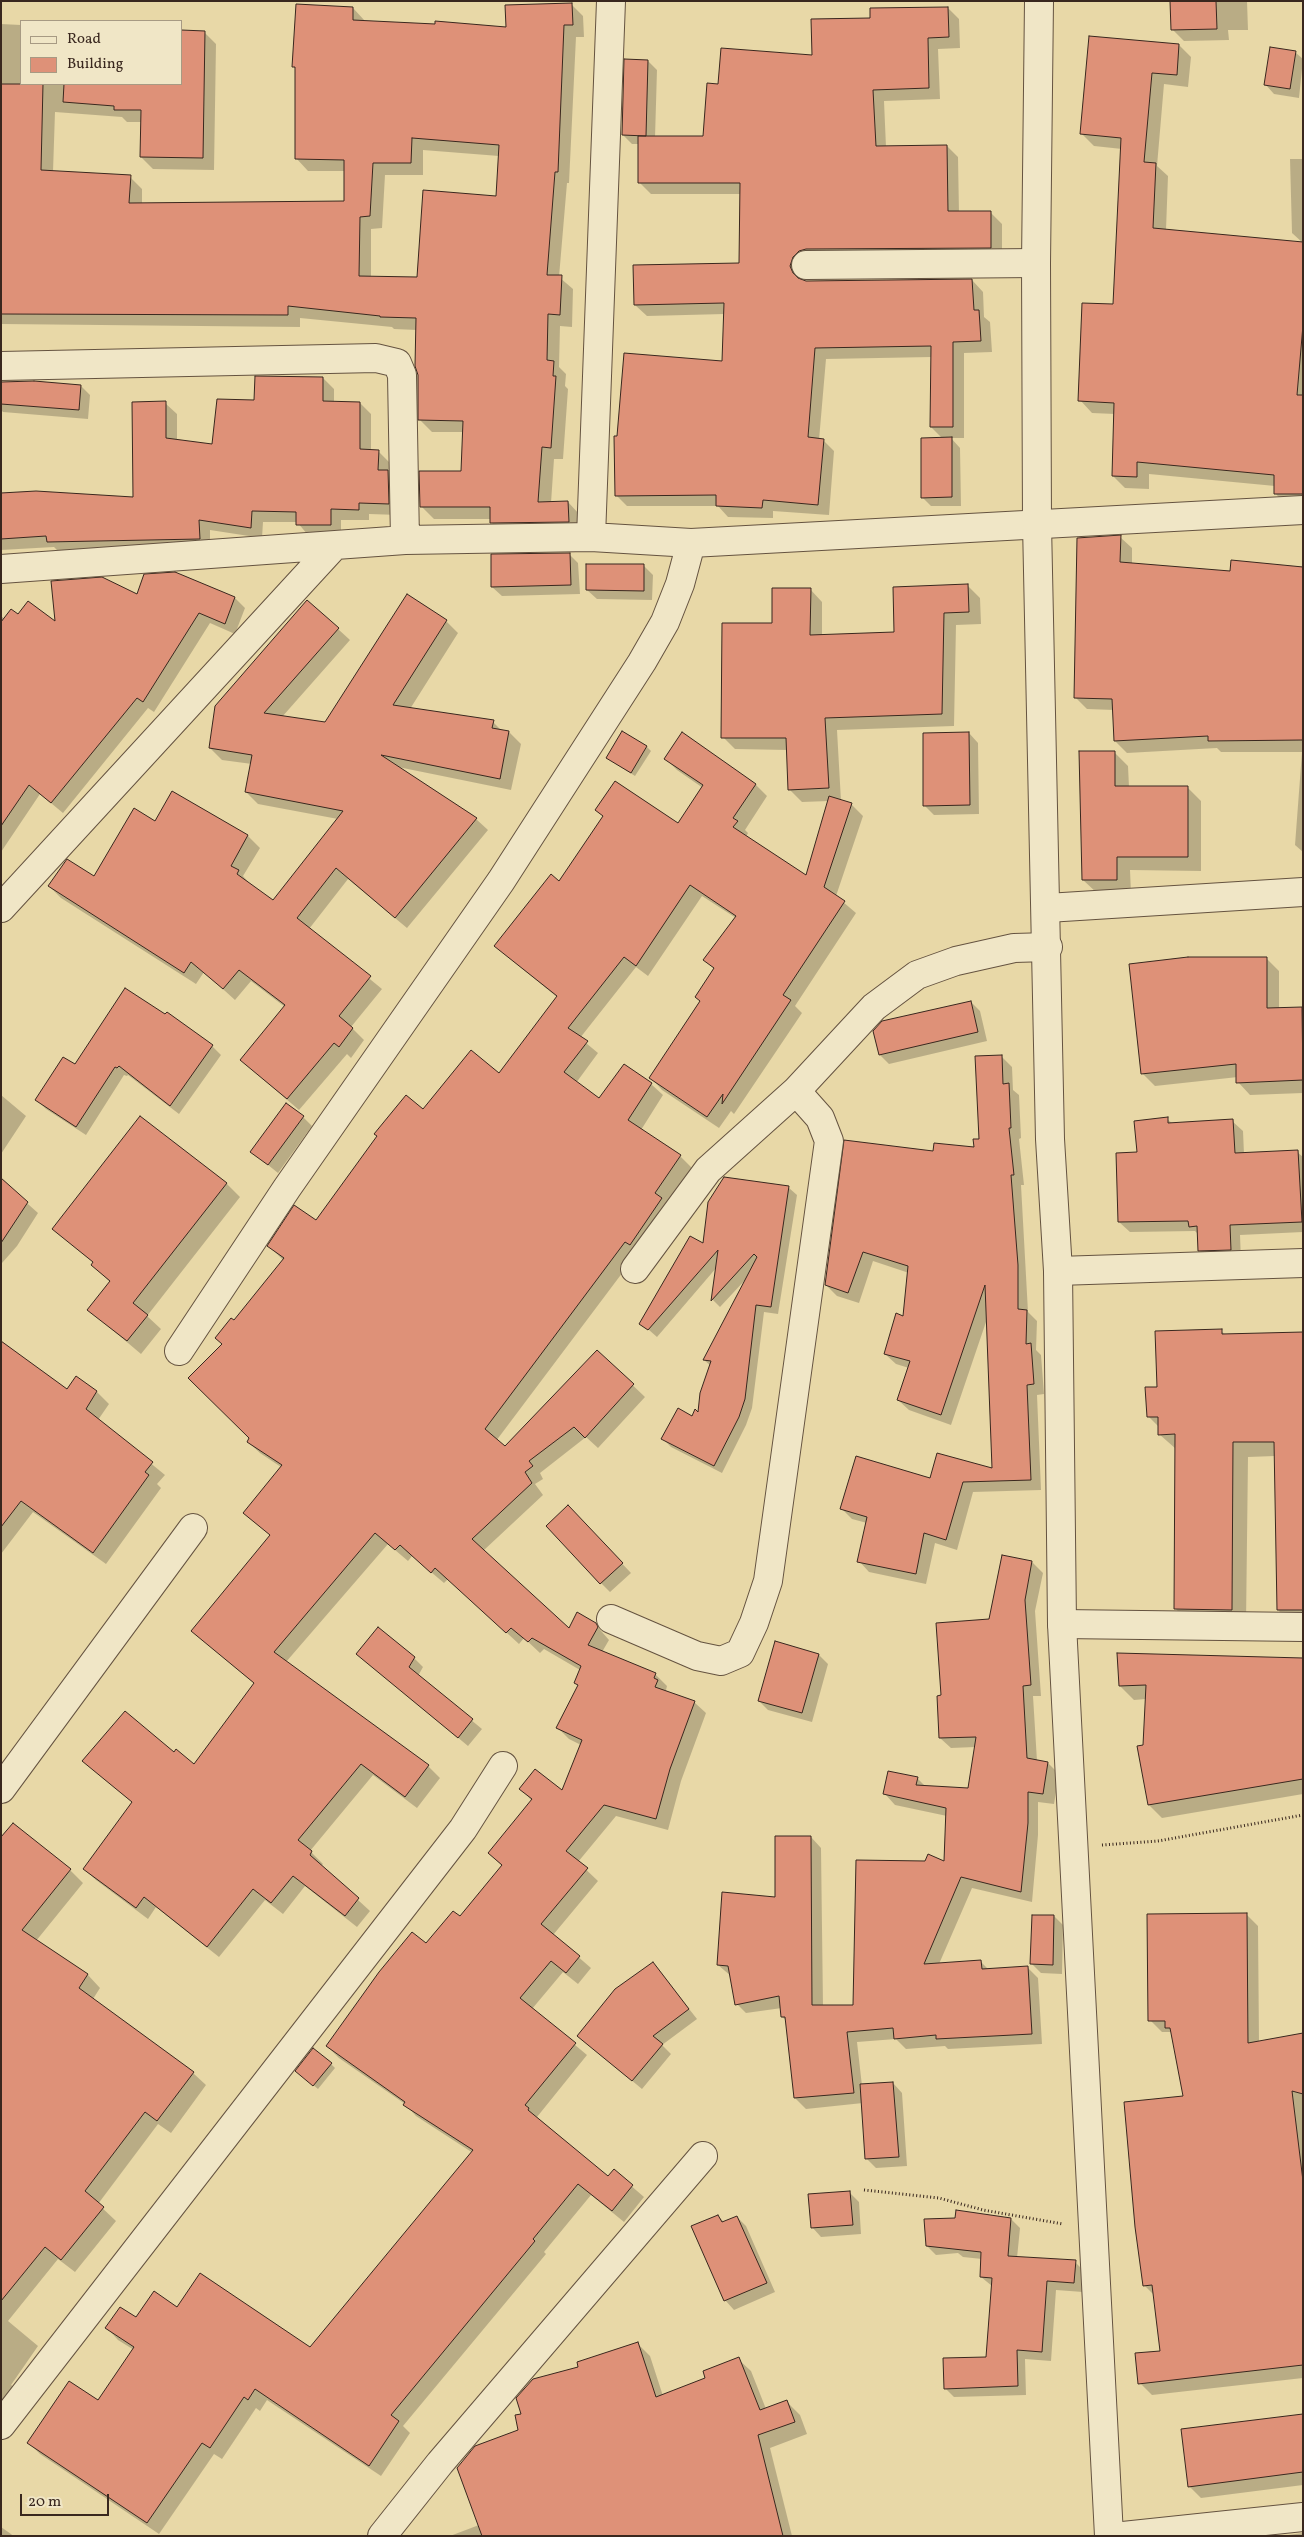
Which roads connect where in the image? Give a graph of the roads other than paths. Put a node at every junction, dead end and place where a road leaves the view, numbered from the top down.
1 (611, 1) edge
2 (1039, 1) edge
3 (1036, 263) junction
4 (806, 265) dead end
5 (1, 366) edge
6 (1303, 510) edge
7 (1038, 524) junction
8 (590, 537) junction
9 (405, 540) junction
10 (691, 544) junction
11 (334, 546) junction
12 (1, 569) edge
13 (1303, 892) edge
14 (1, 908) edge
15 (1047, 908) junction
16 (1048, 947) junction
17 (796, 1091) junction
18 (1303, 1263) edge
19 (635, 1270) dead end
20 (1058, 1271) junction
21 (179, 1351) dead end
22 (193, 1528) dead end
23 (611, 1619) dead end
24 (1062, 1624) junction
25 (1303, 1627) edge
26 (503, 1766) dead end
27 (1, 1789) edge
28 (702, 2156) dead end
29 (1, 2425) edge
30 (1303, 2517) edge
31 (382, 2536) edge
32 (1109, 2536) edge
33 (1123, 2536) edge

1 - 8 street
2 - 3 street
3 - 4 street
3 - 7 street
5 - 9 street
6 - 7 street
7 - 10 street
7 - 15 street
8 - 9 street
8 - 10 street
9 - 11 street
10 - 21 street
11 - 12 street
11 - 14 street
13 - 15 street
15 - 16 street
16 - 17 street
16 - 20 street
17 - 19 street
17 - 23 street
18 - 20 street
20 - 24 street
22 - 27 street
24 - 25 street
24 - 32 street
26 - 29 street
28 - 31 street
30 - 33 street

